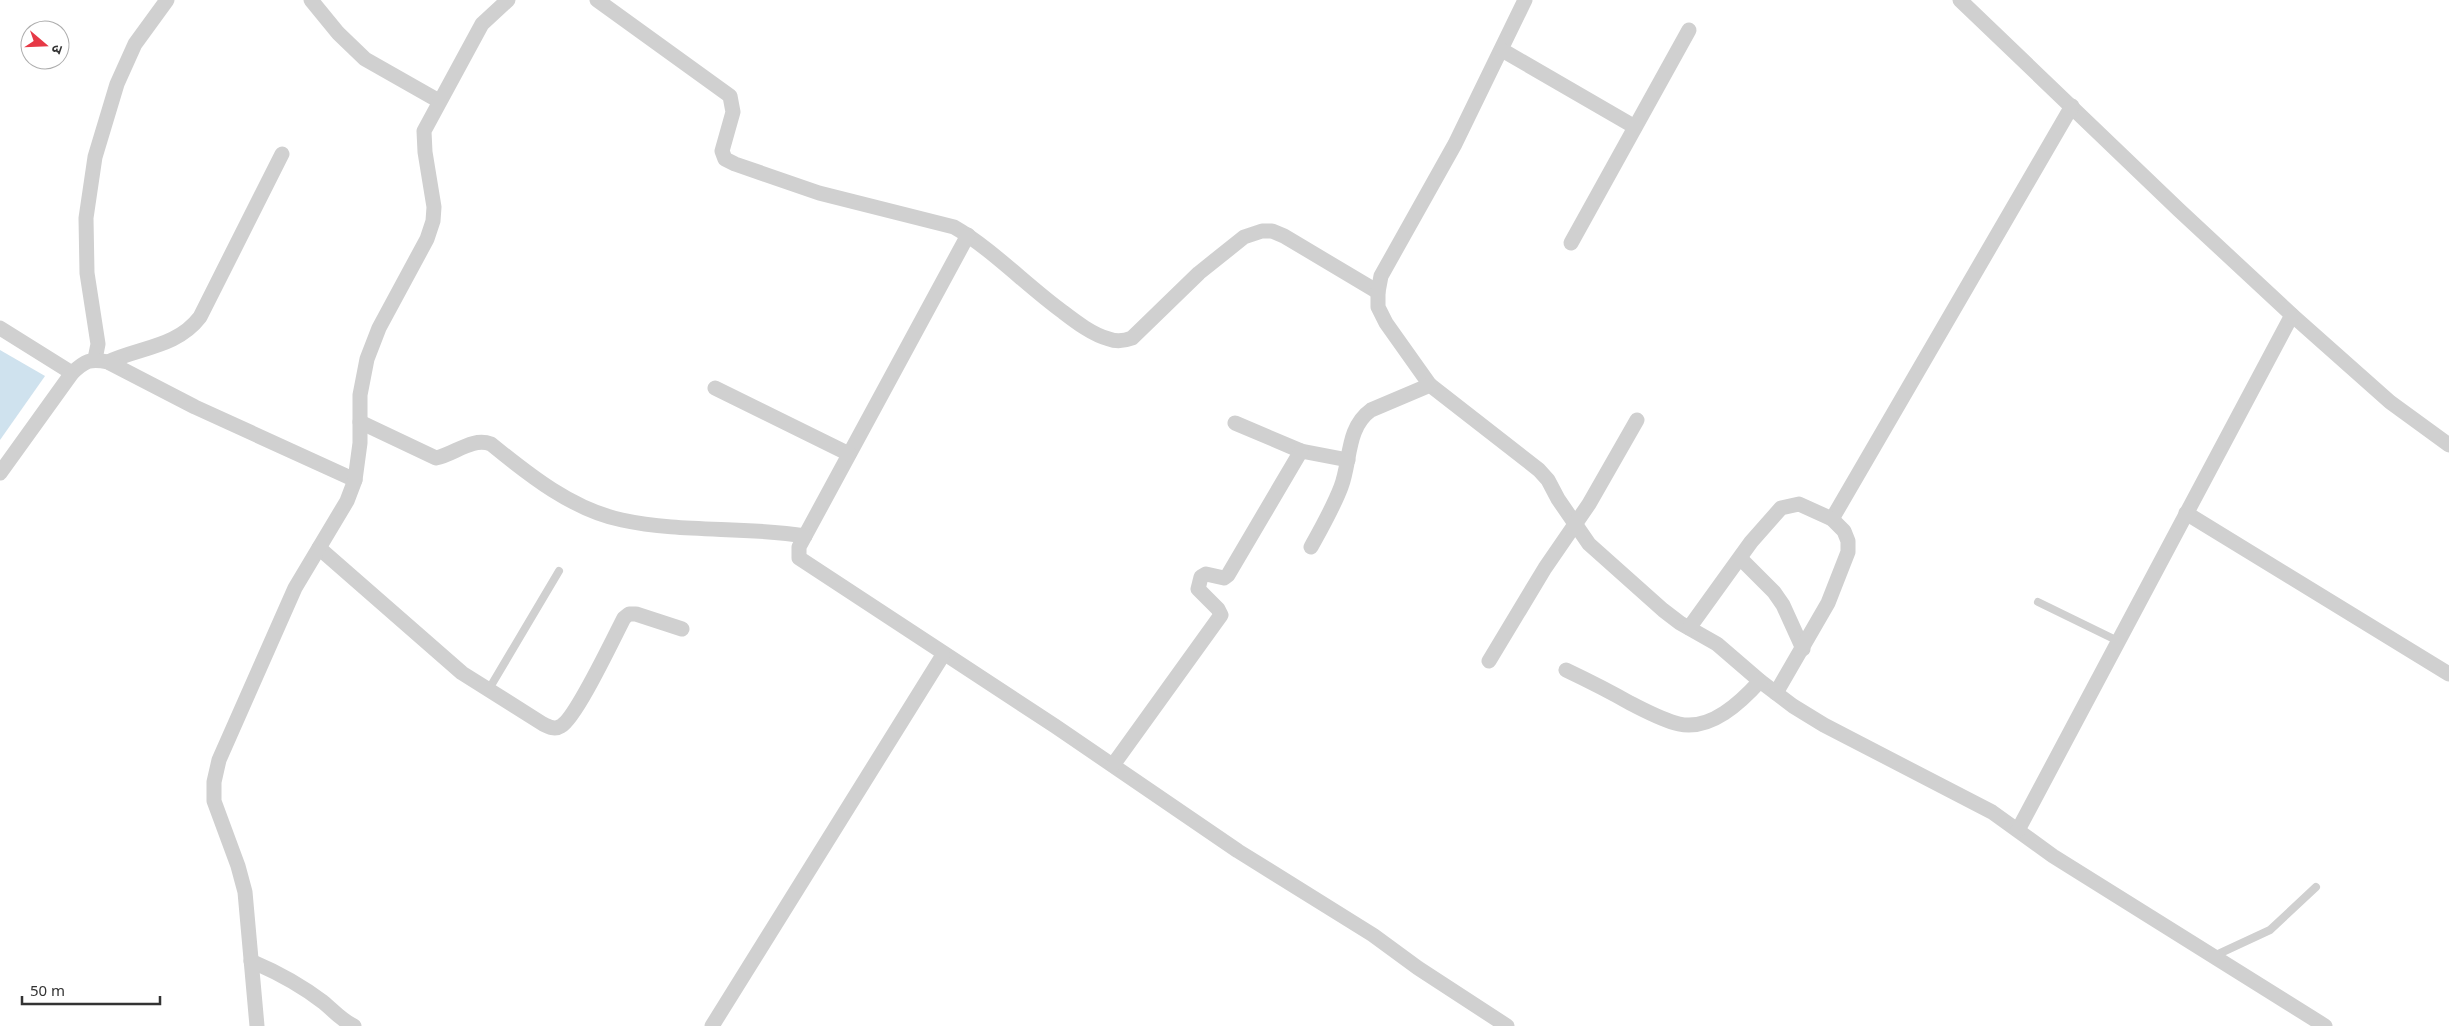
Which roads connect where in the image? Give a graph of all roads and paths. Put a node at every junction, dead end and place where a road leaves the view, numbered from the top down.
1 (167, 0) edge
2 (312, 0) edge
3 (597, 0) edge
4 (1525, 0) edge
5 (1960, 0) edge
6 (499, 2) edge
7 (1689, 30) dead end
8 (1502, 50) junction
9 (440, 100) junction
10 (2072, 106) junction
11 (1635, 127) junction
12 (282, 154) dead end
13 (968, 235) junction
14 (1572, 243) dead end
15 (1378, 292) junction
16 (2292, 315) junction
17 (0, 328) edge
18 (101, 360) junction
19 (72, 373) junction
20 (1430, 385) junction
21 (716, 388) dead end
22 (1637, 420) dead end
23 (360, 422) junction
24 (1235, 423) dead end
25 (2449, 445) edge
26 (1301, 451) junction
27 (849, 454) junction
28 (1348, 460) junction
29 (0, 473) edge
30 (355, 480) junction
31 (2186, 513) junction
32 (1832, 519) junction
33 (1575, 524) junction
34 (805, 536) junction
35 (1311, 547) dead end
36 (319, 548) junction
37 (1740, 558) junction
38 (559, 571) dead end
39 (2038, 602) dead end
40 (1689, 628) junction
41 (682, 629) dead end
42 (2118, 641) junction
43 (1803, 649) junction
44 (943, 655) junction
45 (1489, 661) dead end
46 (1566, 670) dead end
47 (2449, 674) edge
48 (1760, 682) junction
49 (488, 690) junction
50 (1776, 693) junction
51 (1113, 766) junction
52 (2018, 830) junction
53 (2316, 887) dead end
54 (2213, 957) junction
55 (251, 962) junction
56 (257, 1026) edge
57 (354, 1026) edge
58 (712, 1026) edge
59 (1507, 1026) edge
60 (2325, 1026) edge

1 - 18 street
2 - 9 street
3 - 13 street
4 - 8 street
5 - 10 street
6 - 9 street
7 - 11 street
8 - 11 street
8 - 15 street
9 - 23 street
10 - 16 street
10 - 32 street
11 - 14 street
12 - 18 street
13 - 15 street
13 - 27 street
15 - 20 street
16 - 25 street
16 - 31 street
17 - 19 street
18 - 19 street
18 - 30 street
19 - 29 street
20 - 28 street
20 - 33 street
21 - 27 street
22 - 33 street
23 - 30 street
23 - 34 street
24 - 26 street
26 - 28 street
26 - 51 street
27 - 34 street
28 - 35 street
30 - 36 street
31 - 42 street
31 - 47 street
32 - 37 street
32 - 43 street
33 - 40 street
33 - 45 street
34 - 44 street
36 - 49 street
36 - 55 street
37 - 40 street
37 - 43 street
38 - 49 lane
39 - 42 lane
40 - 48 street
41 - 49 street
42 - 52 street
43 - 50 street
44 - 51 street
44 - 58 street
46 - 48 street
48 - 50 street
50 - 52 street
51 - 59 street
52 - 54 street
53 - 54 lane
54 - 60 street
55 - 56 street
55 - 57 street

